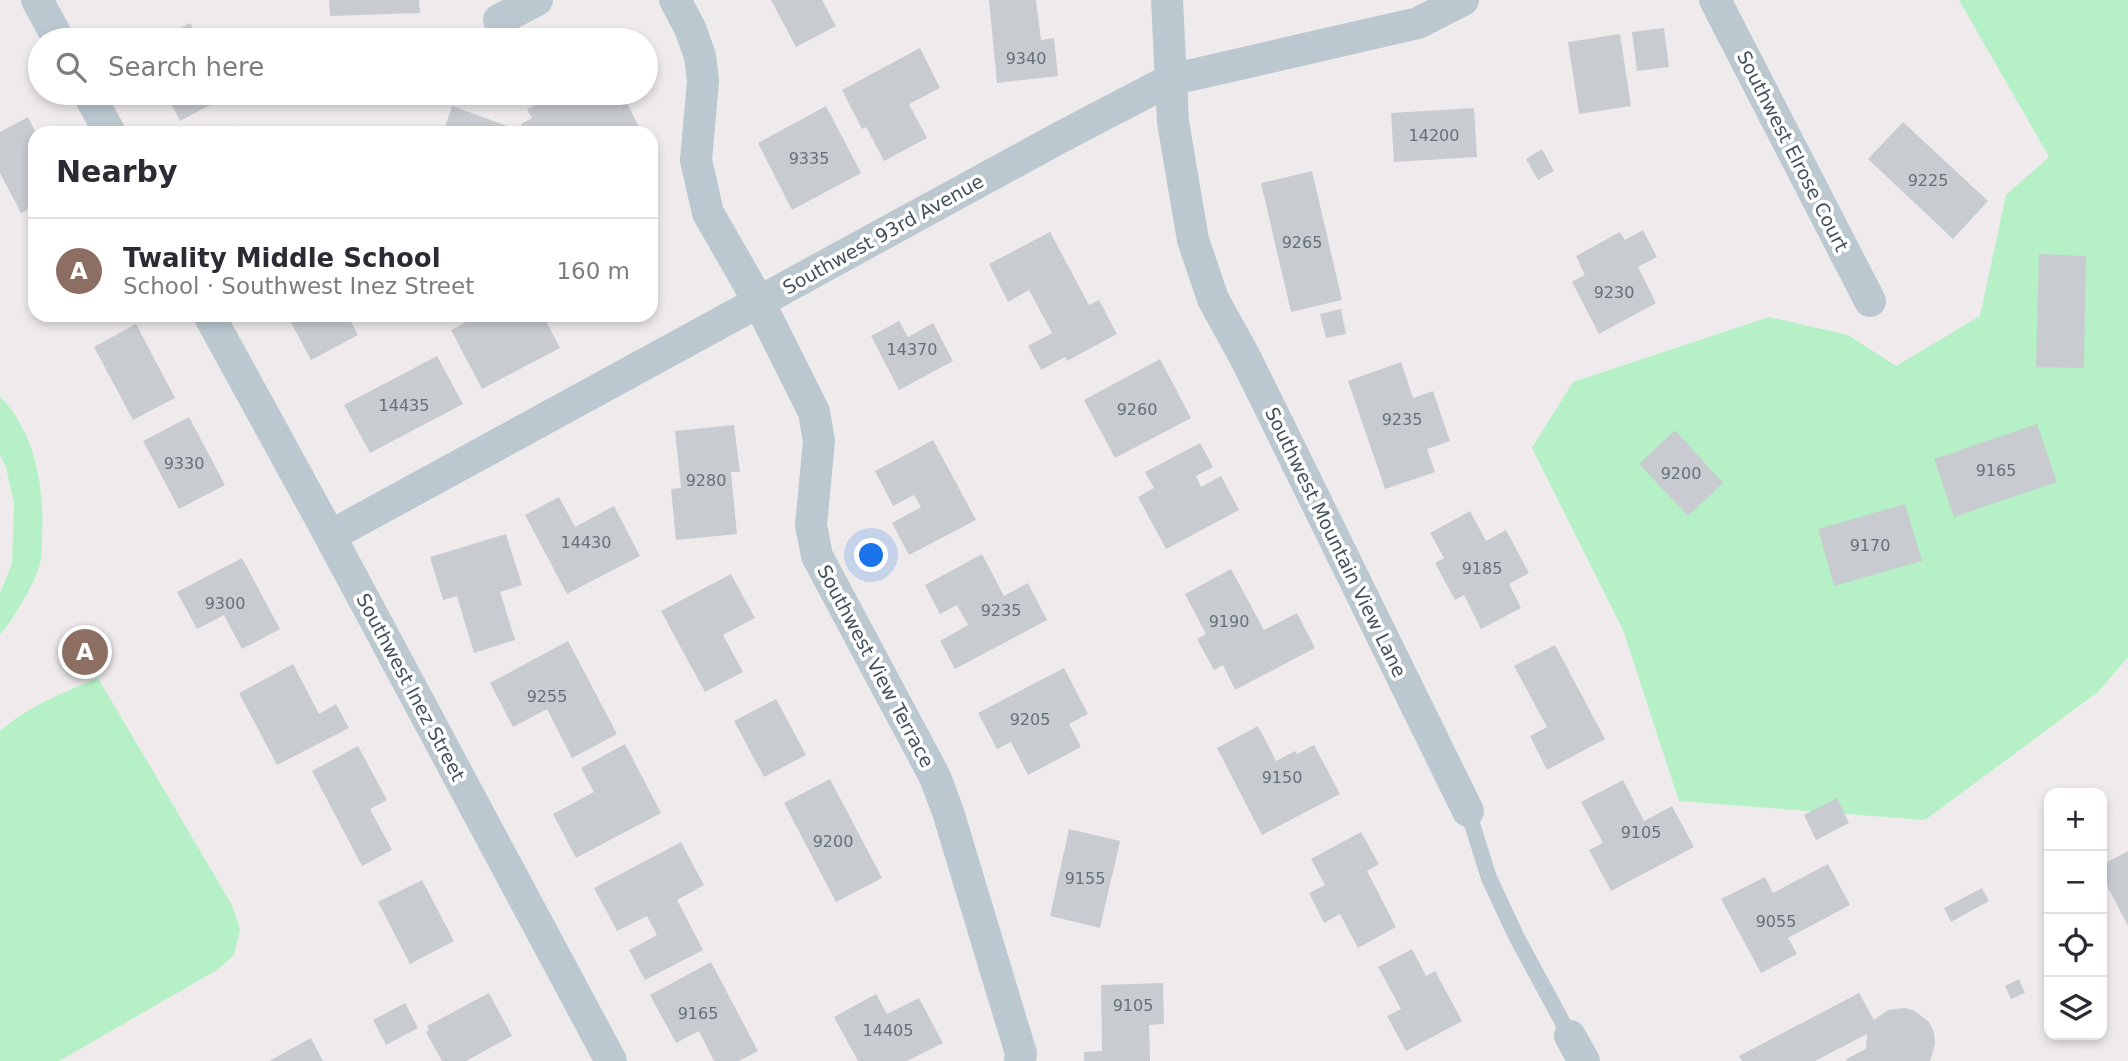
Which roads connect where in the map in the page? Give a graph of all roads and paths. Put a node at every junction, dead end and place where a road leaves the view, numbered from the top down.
1 (37, 0) edge
2 (537, 0) edge
3 (675, 0) edge
4 (1167, 0) edge
5 (1463, 0) edge
6 (1715, 0) edge
7 (499, 20) dead end
8 (52, 28) edge
9 (1170, 80) junction
10 (95, 105) edge
11 (106, 126) edge
12 (759, 302) junction
13 (1870, 302) dead end
14 (213, 322) edge
15 (330, 536) junction
16 (1468, 811) joint
17 (1577, 1049) edge
18 (600, 1057) edge
19 (1020, 1061) edge

1 - 8 street
2 - 7 street
3 - 12 street, Southwest View Terrace
4 - 9 street, Southwest Mountain View Lane
5 - 9 street, Southwest 93rd Avenue
6 - 13 street, Southwest Elrose Court
9 - 12 street, Southwest 93rd Avenue
9 - 16 street, Southwest Mountain View Lane
10 - 11 street
12 - 15 street, Southwest 93rd Avenue
12 - 19 street, Southwest View Terrace
14 - 15 street, Southwest Inez Street
15 - 18 street, Southwest Inez Street
16 - 17 lane, Southwest Mountain View Lane

